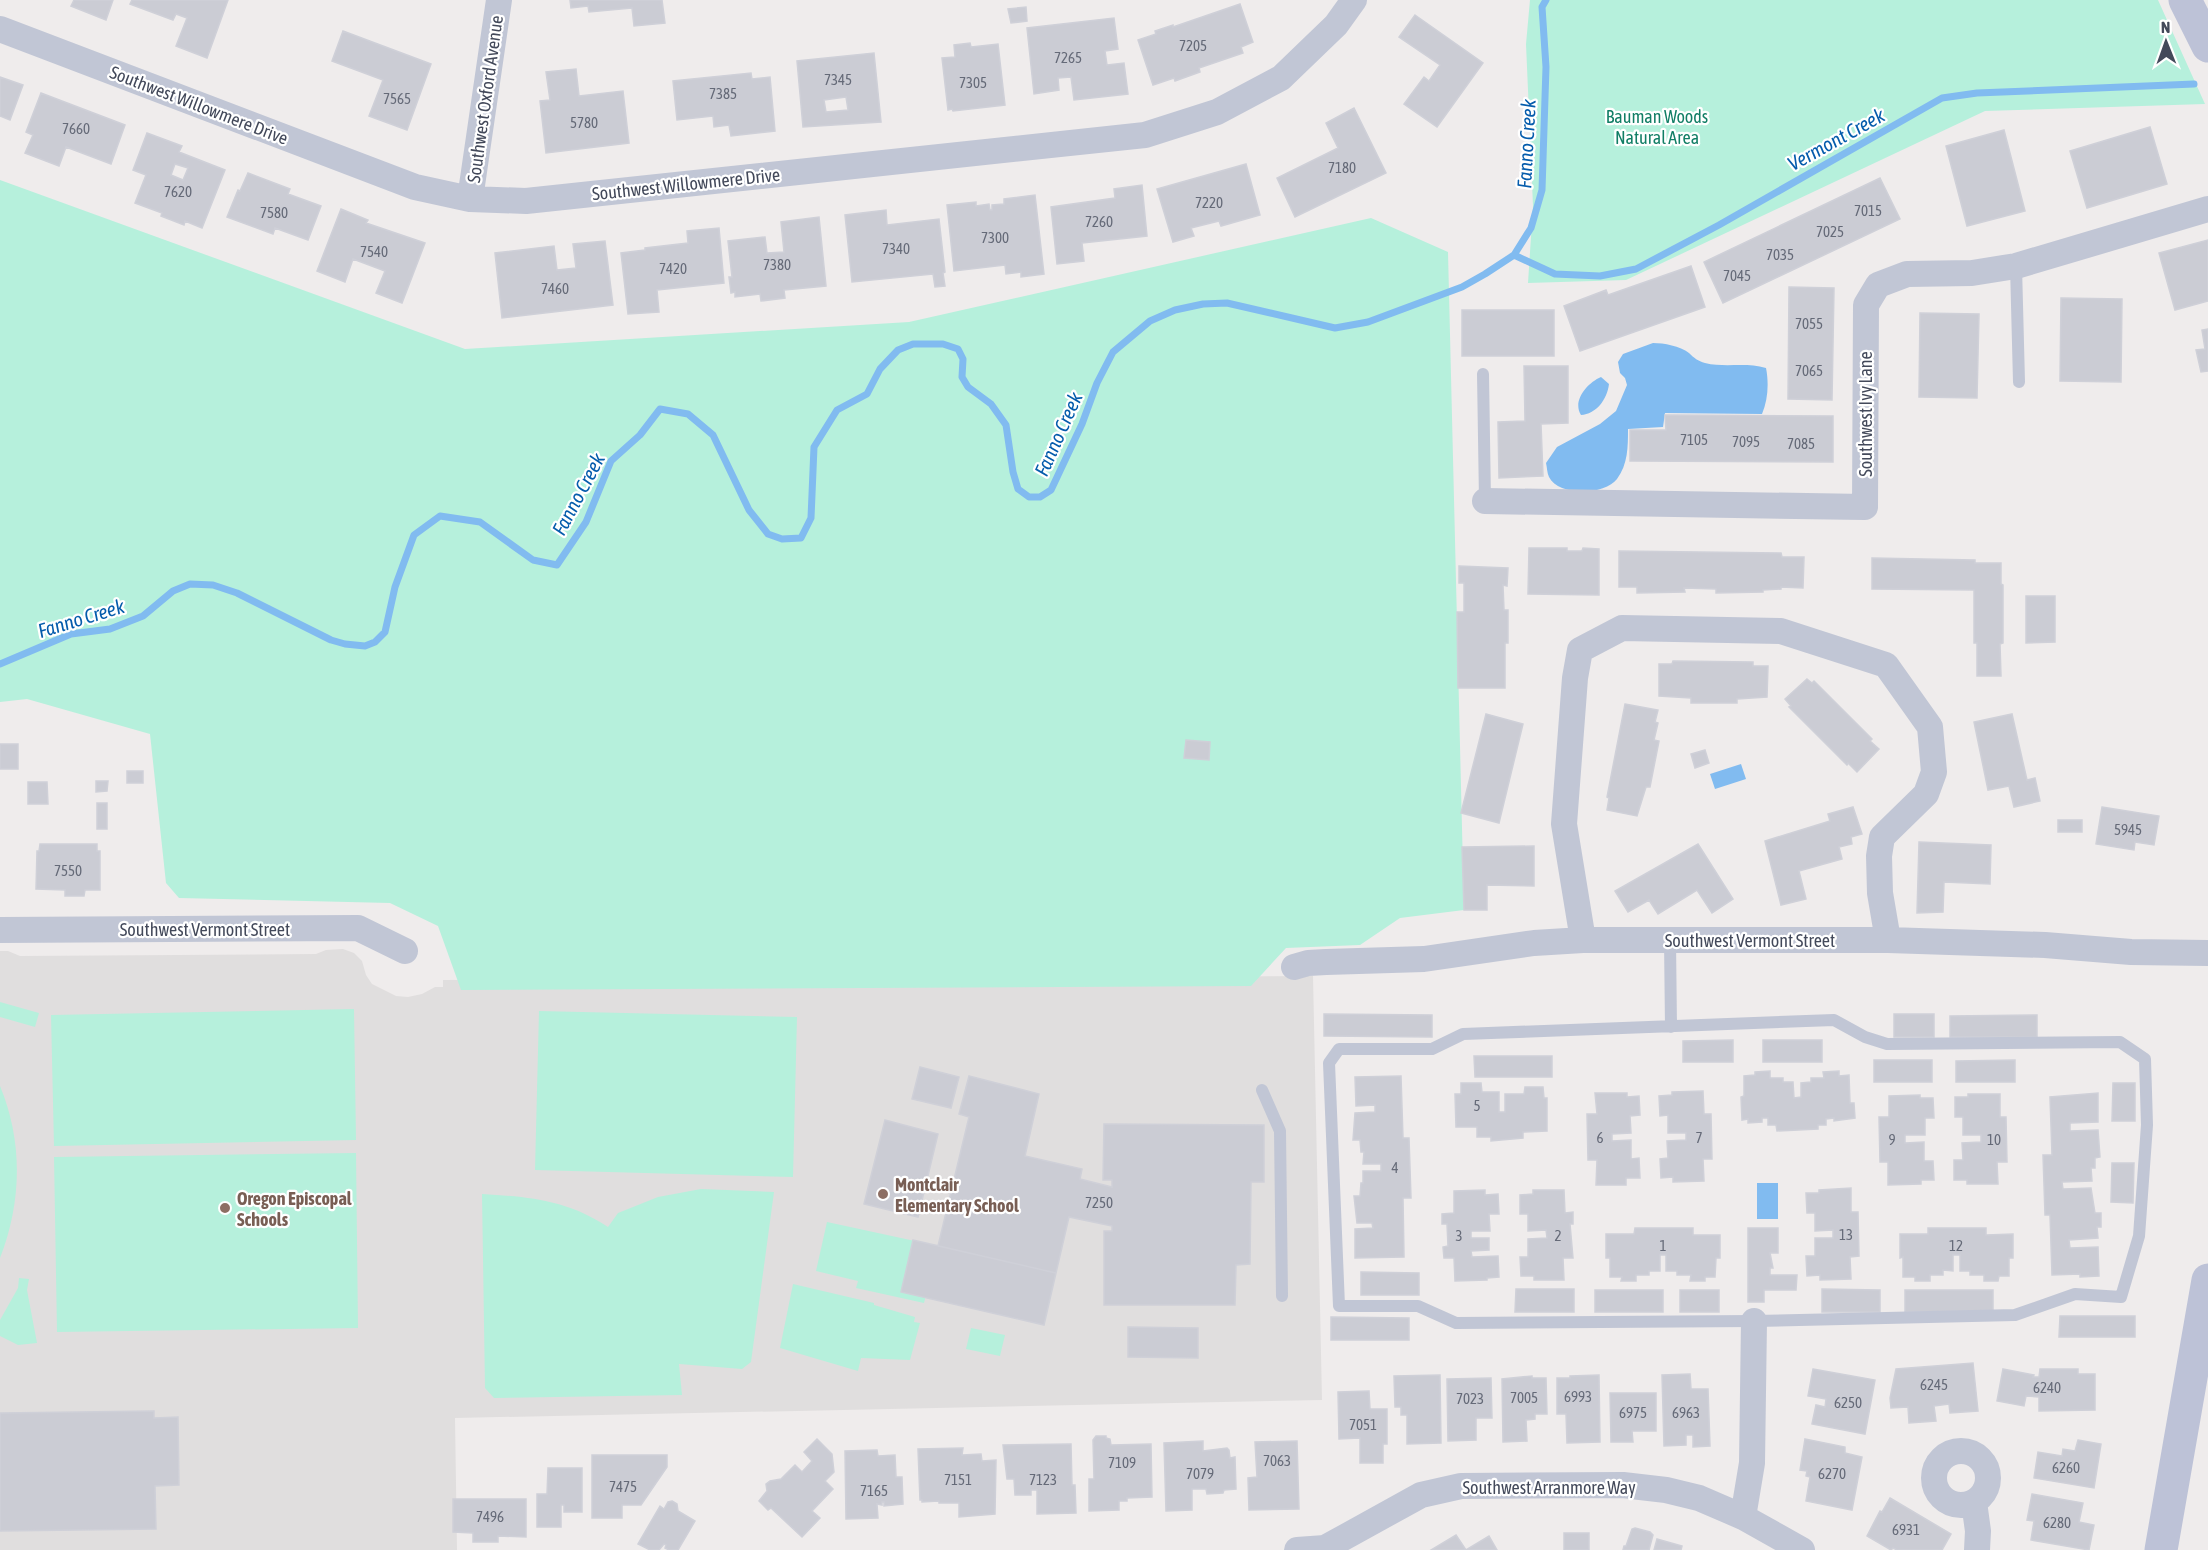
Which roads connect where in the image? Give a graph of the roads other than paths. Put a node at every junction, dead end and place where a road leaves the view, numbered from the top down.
1 (499, 0) edge
2 (1354, 0) edge
3 (2185, 0) edge
4 (0, 29) edge
5 (2208, 46) edge
6 (470, 199) junction
7 (2208, 209) edge
8 (2016, 266) junction
9 (1483, 374) dead end
10 (2019, 382) dead end
11 (1485, 501) joint
12 (0, 930) edge
13 (1583, 940) junction
14 (1670, 940) junction
15 (1888, 940) junction
16 (405, 951) dead end
17 (2208, 953) edge
18 (1294, 967) dead end
19 (1671, 1027) junction
20 (1262, 1090) dead end
21 (2208, 1280) edge
22 (1282, 1296) dead end
23 (1754, 1321) junction
24 (1974, 1502) dead end
25 (1743, 1517) junction
26 (1297, 1550) edge
27 (1802, 1550) edge
28 (1977, 1550) edge
29 (2161, 1550) edge

1 - 6 street, Southwest Oxford Avenue
2 - 6 street, Southwest Willowmere Drive
3 - 5 main road
4 - 6 street, Southwest Willowmere Drive
7 - 8 street, Southwest Ivy Lane
8 - 10 lane
8 - 11 street, Southwest Ivy Lane
9 - 11 lane
12 - 16 street, Southwest Vermont Street
13 - 14 street, Southwest Vermont Street
13 - 15 street
13 - 18 street, Southwest Vermont Street
14 - 15 street, Southwest Vermont Street
14 - 19 lane
15 - 17 street, Southwest Vermont Street
19 - 23 lane
19 - 23 lane
20 - 22 lane
21 - 29 main road
23 - 25 street
24 - 28 street
25 - 26 street, Southwest Arranmore Way
25 - 27 street, Southwest Arranmore Way

